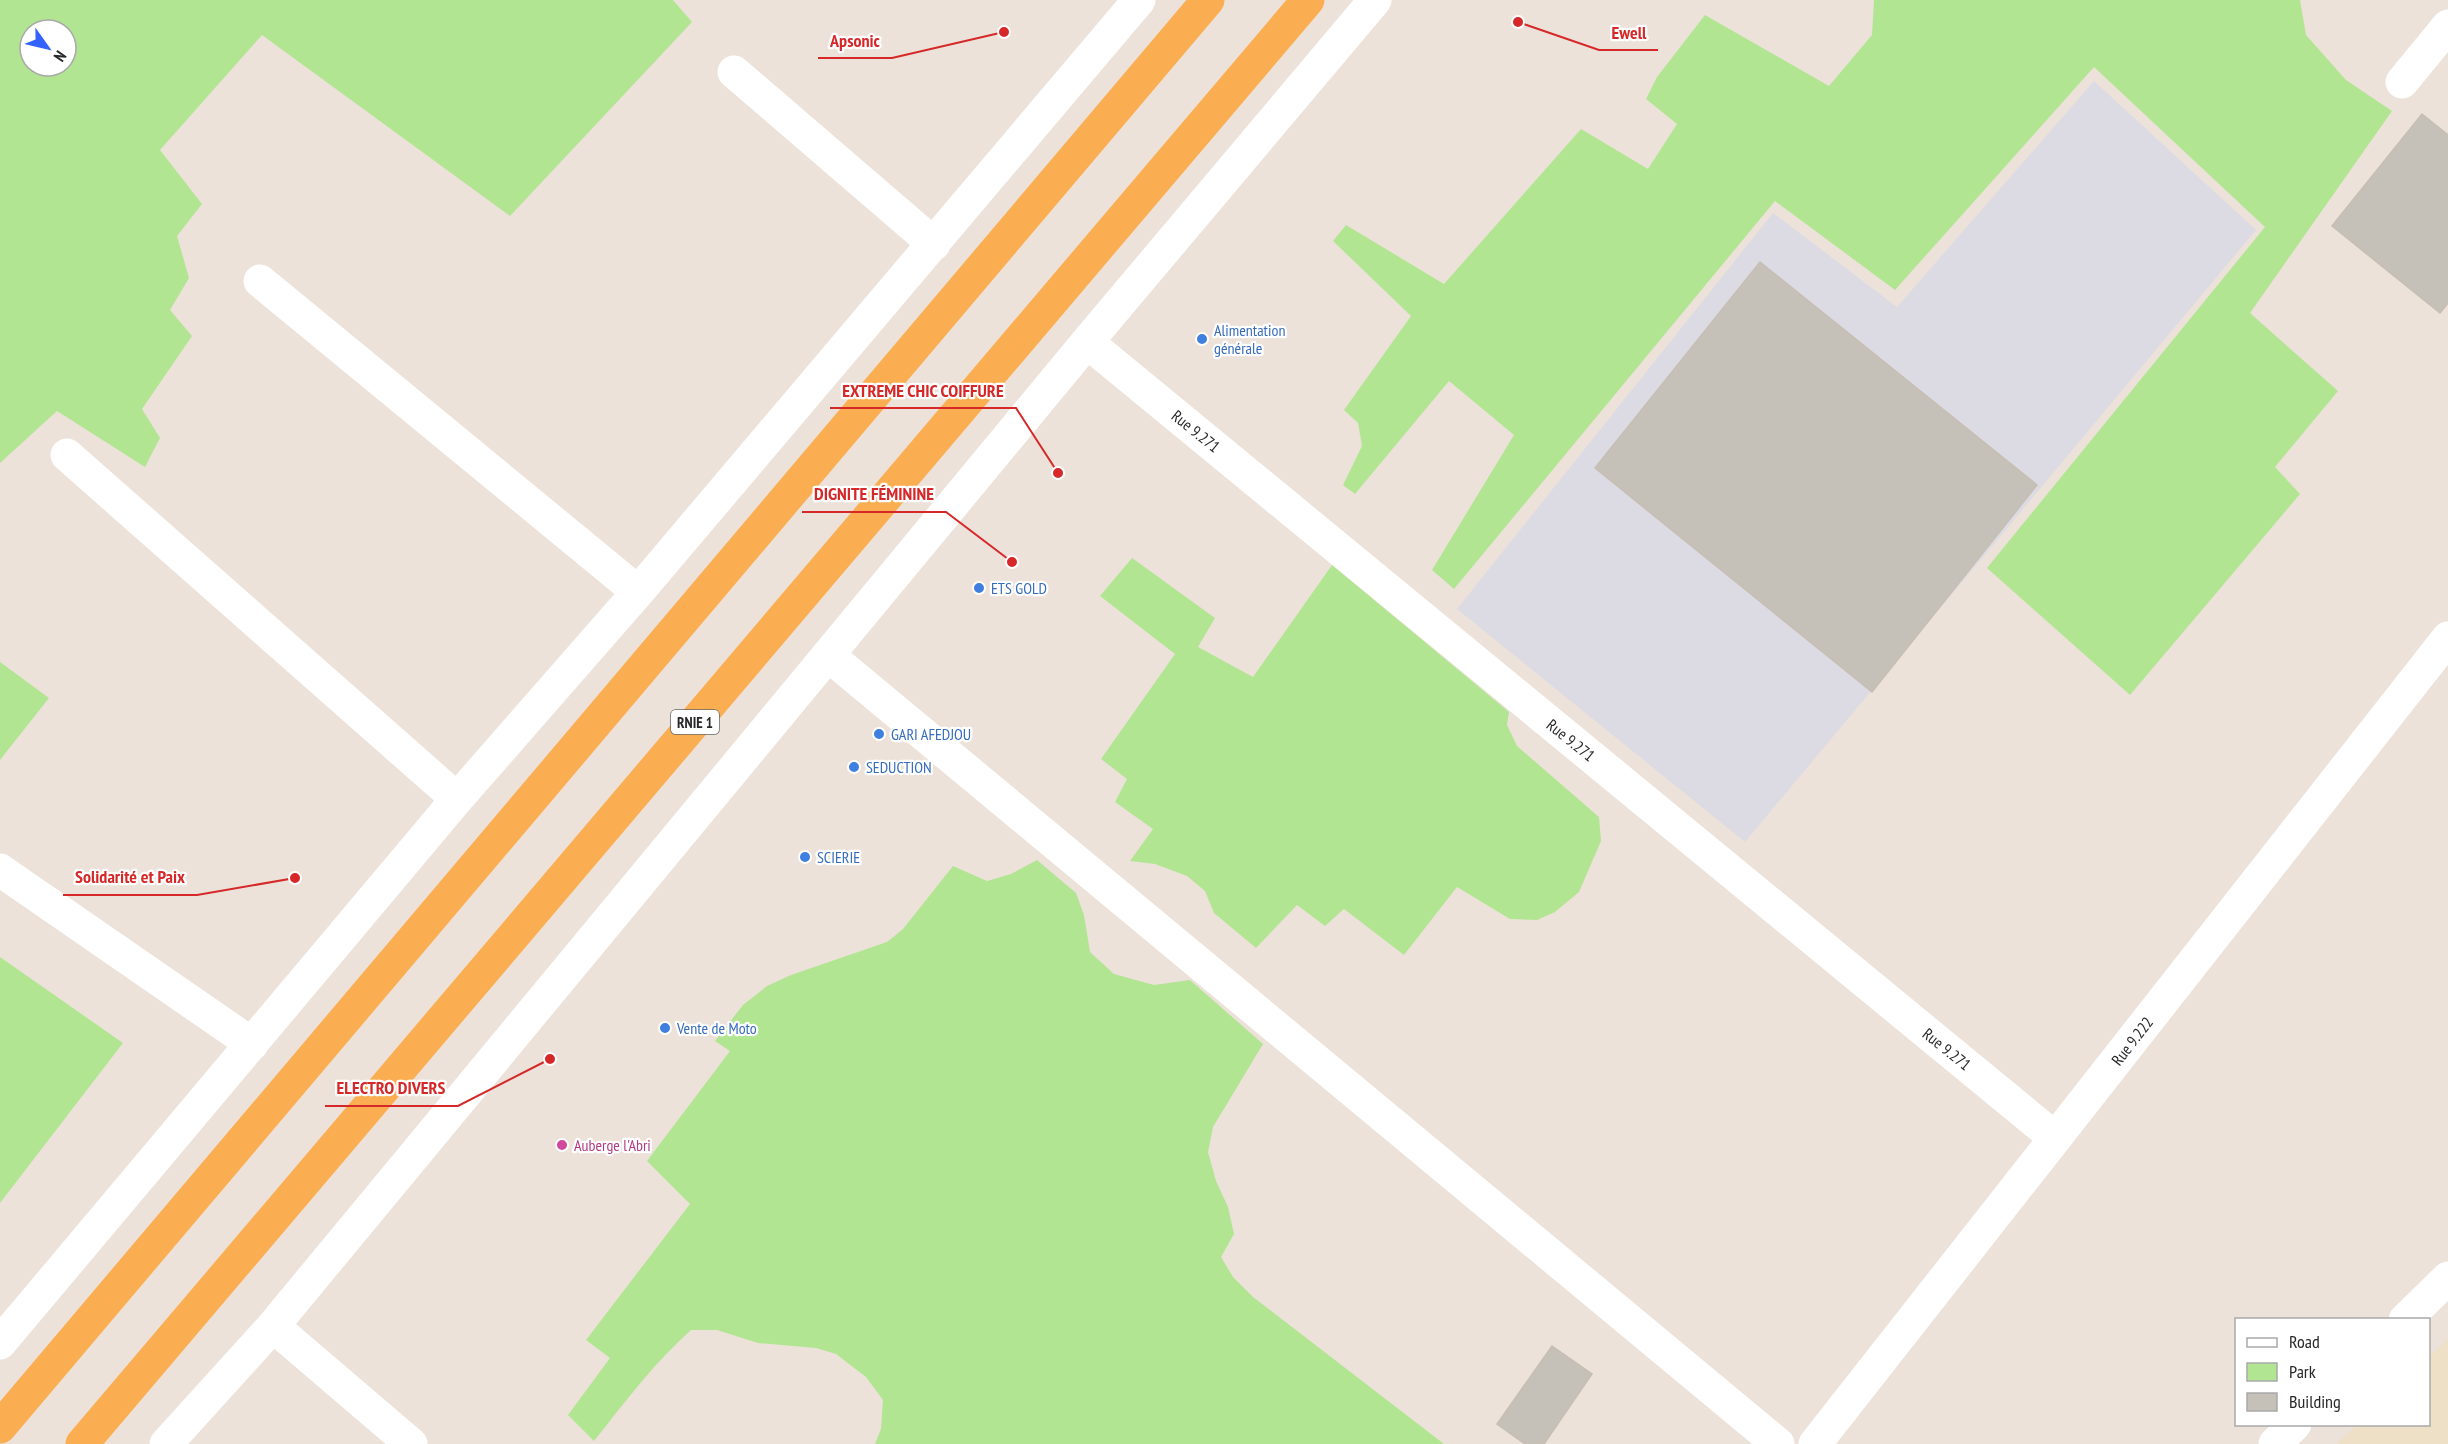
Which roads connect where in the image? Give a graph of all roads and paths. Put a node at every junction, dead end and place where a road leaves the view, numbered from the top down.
1 (1139, 0) edge
2 (1208, 0) edge
3 (1308, 0) edge
4 (1375, 0) edge
5 (2448, 26) edge
6 (734, 72) dead end
7 (2402, 82) dead end
8 (934, 244) junction
9 (260, 281) dead end
10 (1087, 342) junction
11 (67, 455) dead end
12 (638, 592) junction
13 (2448, 638) edge
14 (828, 655) junction
15 (457, 799) junction
16 (0, 870) edge
17 (252, 1044) junction
18 (2055, 1138) junction
19 (2448, 1278) edge
20 (2407, 1318) edge
21 (273, 1326) junction
22 (0, 1343) edge
23 (2294, 1426) edge
24 (0, 1427) edge
25 (82, 1444) edge
26 (166, 1444) edge
27 (411, 1444) edge
28 (1778, 1444) edge
29 (1815, 1444) edge
30 (2275, 1444) edge

1 - 8 street
2 - 24 highway
3 - 25 highway, RNIE 1
4 - 10 street
5 - 7 street
6 - 8 street
8 - 12 street
9 - 12 street
10 - 14 street
10 - 18 street, Rue 9.271
11 - 15 street
12 - 15 street
13 - 18 street, Rue 9.222
14 - 21 street
14 - 28 street
15 - 17 street
16 - 17 street
17 - 22 street
18 - 29 street, Rue 9.222
19 - 20 street
21 - 26 street
21 - 27 street
23 - 30 street

